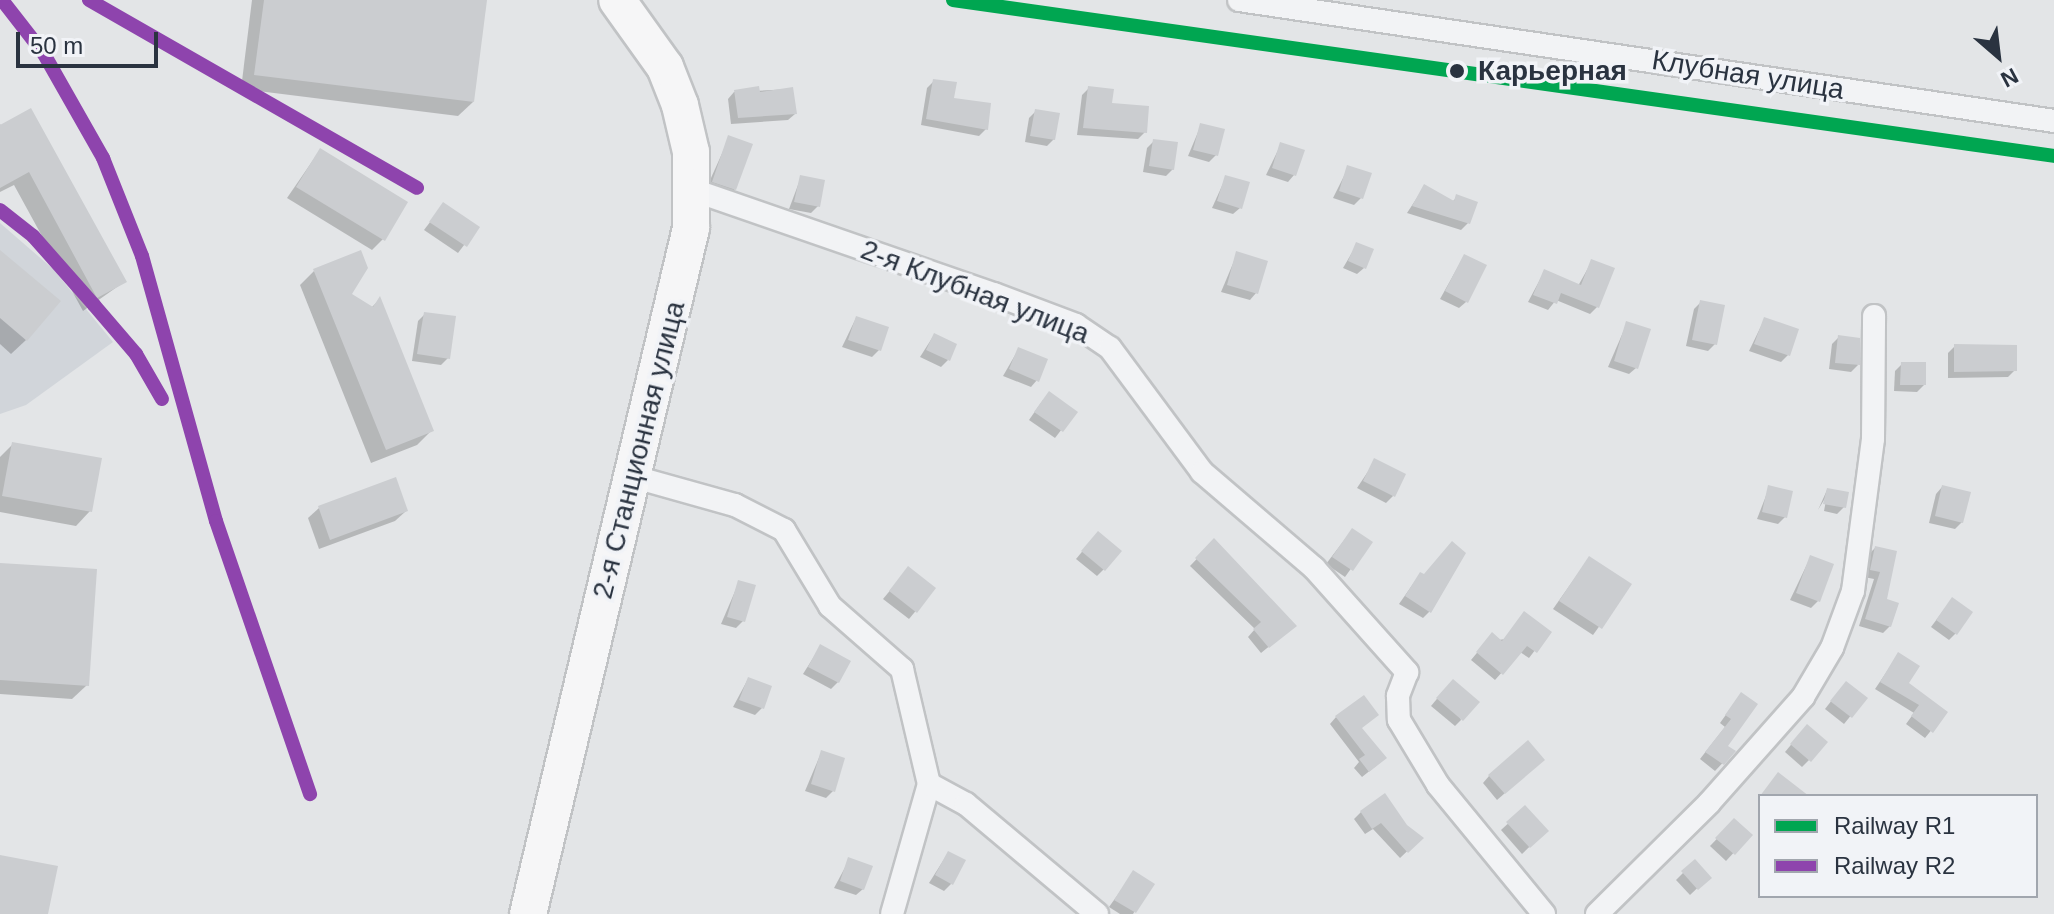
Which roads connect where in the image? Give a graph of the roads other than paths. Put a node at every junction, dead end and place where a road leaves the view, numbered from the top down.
1 (617, 0) edge
2 (1239, 0) edge
3 (1393, 11) edge
4 (2054, 121) edge
5 (693, 190) junction
6 (1874, 316) dead end
7 (631, 476) junction
8 (929, 784) junction
9 (528, 914) edge
10 (892, 914) edge
11 (1097, 914) edge
12 (1544, 914) edge
13 (1597, 914) edge

1 - 5 main road, 2-я Станционная улица
2 - 3 street, Клубная улица
3 - 4 street, Клубная улица
5 - 7 main road, 2-я Станционная улица
5 - 12 street, 2-я Клубная улица
6 - 13 street
7 - 8 street
7 - 9 main road, 2-я Станционная улица
8 - 10 street
8 - 11 street

